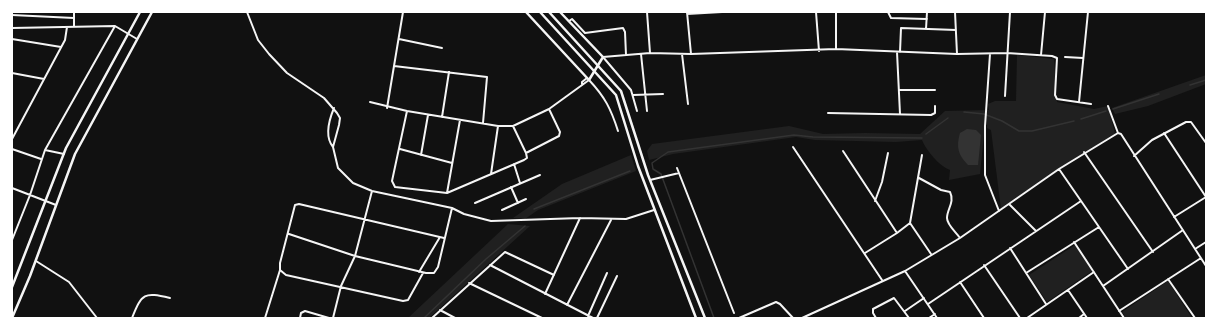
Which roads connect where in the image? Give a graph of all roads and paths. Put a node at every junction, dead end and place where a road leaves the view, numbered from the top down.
1 (74, 12) edge
2 (140, 12) edge
3 (152, 12) edge
4 (247, 12) edge
5 (403, 12) edge
6 (526, 12) edge
7 (540, 12) edge
8 (549, 12) edge
9 (560, 12) edge
10 (647, 12) edge
11 (722, 12) edge
12 (816, 12) edge
13 (836, 12) edge
14 (888, 12) edge
15 (927, 12) edge
16 (955, 12) edge
17 (1010, 12) edge
18 (1045, 12) edge
19 (1088, 12) edge
20 (12, 13) edge
21 (687, 13) edge
22 (74, 18) junction
23 (927, 19) junction
24 (569, 21) junction
25 (74, 26) junction
26 (115, 26) junction
27 (67, 27) junction
28 (12, 28) edge
29 (926, 29) junction
30 (956, 30) junction
31 (128, 34) junction
32 (12, 39) edge
33 (399, 39) junction
34 (137, 40) junction
35 (61, 47) junction
36 (442, 48) dead end
37 (836, 49) junction
38 (819, 51) junction
39 (897, 52) junction
40 (900, 52) junction
41 (650, 53) junction
42 (1008, 53) junction
43 (641, 54) junction
44 (682, 54) junction
45 (691, 54) junction
46 (957, 54) junction
47 (990, 54) junction
48 (626, 55) junction
49 (1041, 55) junction
50 (1065, 56) dead end
51 (603, 58) junction
52 (1083, 58) junction
53 (598, 64) junction
54 (394, 66) junction
55 (595, 70) junction
56 (449, 72) junction
57 (12, 73) edge
58 (44, 79) junction
59 (588, 79) junction
60 (899, 90) junction
61 (935, 90) dead end
62 (663, 94) dead end
63 (633, 95) junction
64 (645, 95) junction
65 (1005, 96) dead end
66 (370, 102) dead end
67 (1078, 102) junction
68 (688, 104) dead end
69 (1091, 104) dead end
70 (935, 106) dead end
71 (1108, 106) dead end
72 (334, 108) junction
73 (387, 108) junction
74 (549, 109) junction
75 (407, 111) junction
76 (637, 111) dead end
77 (647, 111) dead end
78 (828, 113) dead end
79 (900, 114) junction
80 (428, 115) junction
81 (442, 117) junction
82 (460, 120) junction
83 (483, 123) junction
84 (498, 126) junction
85 (513, 126) junction
86 (618, 131) dead end
87 (1118, 133) junction
88 (1164, 133) junction
89 (12, 139) edge
90 (1206, 143) edge
91 (333, 147) junction
92 (793, 148) dead end
93 (12, 149) edge
94 (400, 149) junction
95 (45, 150) junction
96 (843, 151) dead end
97 (1084, 152) junction
98 (526, 153) junction
99 (888, 153) dead end
100 (64, 154) junction
101 (421, 155) junction
102 (922, 155) dead end
103 (1134, 156) junction
104 (41, 159) junction
105 (452, 162) junction
106 (514, 164) junction
107 (677, 168) dead end
108 (1059, 169) junction
109 (679, 173) junction
110 (491, 174) junction
111 (540, 175) dead end
112 (919, 178) junction
113 (650, 180) junction
114 (520, 183) junction
115 (511, 187) junction
116 (12, 188) edge
117 (372, 192) junction
118 (447, 192) junction
119 (30, 195) junction
120 (1206, 197) edge
121 (526, 199) dead end
122 (875, 201) junction
123 (1081, 201) junction
124 (46, 202) junction
125 (475, 203) dead end
126 (518, 203) junction
127 (1009, 204) junction
128 (56, 205) junction
129 (452, 208) junction
130 (502, 210) dead end
131 (654, 210) junction
132 (999, 210) junction
133 (1174, 217) junction
134 (580, 218) junction
135 (611, 220) junction
136 (365, 221) junction
137 (910, 223) junction
138 (1099, 227) junction
139 (1183, 230) junction
140 (1036, 231) junction
141 (897, 233) junction
142 (288, 234) junction
143 (440, 237) junction
144 (444, 238) junction
145 (960, 238) junction
146 (12, 240) edge
147 (1074, 242) junction
148 (1206, 242) edge
149 (1010, 248) junction
150 (1195, 250) junction
151 (1152, 252) junction
152 (865, 253) junction
153 (931, 254) junction
154 (355, 256) junction
155 (1201, 258) junction
156 (35, 261) junction
157 (490, 265) junction
158 (984, 265) junction
159 (1206, 266) edge
160 (1128, 269) junction
161 (280, 270) junction
162 (905, 271) junction
163 (421, 272) junction
164 (1094, 272) junction
165 (607, 273) dead end
166 (1026, 273) junction
167 (554, 275) junction
168 (617, 276) dead end
169 (1168, 278) junction
170 (882, 280) junction
171 (960, 282) junction
172 (469, 284) junction
173 (341, 286) junction
174 (1103, 286) junction
175 (12, 287) edge
176 (1068, 290) junction
177 (545, 294) junction
178 (170, 298) dead end
179 (924, 298) junction
180 (928, 304) junction
181 (1046, 304) junction
182 (568, 305) junction
183 (440, 310) junction
184 (905, 311) junction
185 (1120, 311) junction
186 (734, 314) dead end
187 (935, 314) junction
188 (1084, 314) junction
189 (811, 315) junction
190 (588, 316) junction
191 (791, 317) edge
192 (12, 318) edge
193 (97, 318) edge
194 (132, 318) edge
195 (265, 318) edge
196 (300, 318) edge
197 (329, 318) edge
198 (334, 318) edge
199 (432, 318) edge
200 (455, 318) edge
201 (542, 318) edge
202 (593, 318) edge
203 (596, 318) edge
204 (696, 318) edge
205 (705, 318) edge
206 (739, 318) edge
207 (802, 318) edge
208 (812, 318) edge
209 (876, 318) edge
210 (909, 318) edge
211 (929, 318) edge
212 (937, 318) edge
213 (984, 318) edge
214 (1020, 318) edge
215 (1027, 318) edge
216 (1079, 318) edge
217 (1087, 318) edge
218 (1124, 318) edge
219 (1194, 318) edge

1 - 22 street
2 - 31 main road
3 - 34 main road
4 - 72 street
5 - 33 street
6 - 59 main road
7 - 55 main road
8 - 53 main road
9 - 24 main road
10 - 41 street
11 - 21 street
12 - 38 street
13 - 37 street
14 - 23 street
15 - 23 street
16 - 30 street
17 - 42 street
18 - 49 street
19 - 52 street
20 - 22 street
21 - 45 street
22 - 25 street
23 - 29 street
24 - 48 street
24 - 51 main road
25 - 26 street
25 - 27 street
26 - 31 street
26 - 95 street
27 - 28 street
27 - 35 street
29 - 30 street
29 - 40 street
30 - 46 street
31 - 34 street
31 - 100 main road
32 - 35 street
33 - 36 street
33 - 54 street
34 - 128 main road
35 - 58 street
37 - 38 street
37 - 39 street
38 - 45 street
39 - 40 street
39 - 60 street
40 - 46 street
41 - 43 street
41 - 44 street
42 - 47 street
42 - 49 street
42 - 65 street
43 - 48 street
43 - 64 street
44 - 45 street
44 - 68 street
46 - 47 street
47 - 132 street
48 - 51 street
49 - 67 street
50 - 52 street
51 - 53 main road
51 - 63 street
52 - 67 street
53 - 55 main road
53 - 113 main road
54 - 56 street
54 - 73 street
55 - 59 main road
55 - 131 main road
56 - 81 street
56 - 83 street
57 - 58 street
58 - 89 street
59 - 74 street
59 - 86 street
60 - 61 street
60 - 79 street
62 - 64 street
63 - 64 street
63 - 76 street
64 - 77 street
66 - 73 street
67 - 69 street
70 - 79 street
71 - 87 street
72 - 91 street
72 - 91 street
73 - 75 street
74 - 85 street
74 - 98 street
75 - 80 street
75 - 94 street
78 - 79 street
80 - 81 street
80 - 101 street
81 - 82 street
82 - 83 street
82 - 105 street
83 - 84 street
84 - 85 street
84 - 110 street
85 - 98 street
87 - 97 street
87 - 103 street
88 - 90 street
88 - 103 street
88 - 120 street
91 - 117 street
92 - 152 street
93 - 104 street
94 - 101 street
94 - 118 street
95 - 100 street
95 - 104 street
96 - 122 street
97 - 108 street
97 - 151 street
98 - 106 street
99 - 122 street
100 - 124 main road
101 - 105 street
102 - 112 street
103 - 133 street
104 - 119 street
105 - 118 street
106 - 110 street
106 - 114 street
107 - 109 street
108 - 123 street
108 - 127 street
109 - 113 street
109 - 186 street
110 - 118 street
111 - 114 street
112 - 137 street
112 - 145 street
113 - 205 main road
114 - 115 street
115 - 125 street
115 - 126 street
116 - 119 street
117 - 129 street
117 - 136 street
119 - 124 street
119 - 146 street
120 - 133 street
121 - 126 street
122 - 141 street
123 - 138 street
123 - 140 street
124 - 128 street
124 - 175 main road
126 - 130 street
127 - 132 street
127 - 140 street
128 - 156 main road
129 - 134 street
129 - 144 street
131 - 135 street
131 - 204 main road
132 - 145 street
133 - 139 street
134 - 135 street
134 - 167 street
135 - 182 street
136 - 142 street
136 - 143 street
136 - 154 street
137 - 141 street
137 - 153 street
138 - 147 street
138 - 160 street
139 - 150 street
139 - 151 street
140 - 149 street
141 - 152 street
142 - 154 street
142 - 161 street
143 - 144 street
143 - 163 street
144 - 163 street
145 - 153 street
147 - 164 street
147 - 166 street
148 - 150 street
149 - 158 street
149 - 166 street
150 - 155 street
151 - 160 street
152 - 170 street
153 - 162 street
154 - 163 street
154 - 173 street
155 - 159 street
155 - 169 street
156 - 192 main road
156 - 193 street
157 - 167 street
157 - 172 street
157 - 177 street
158 - 171 street
158 - 214 street
160 - 174 street
161 - 173 street
161 - 195 street
162 - 170 street
162 - 179 street
163 - 173 street
164 - 174 street
164 - 176 street
165 - 190 street
166 - 181 street
167 - 177 street
168 - 203 street
169 - 185 street
169 - 219 street
170 - 189 street
171 - 180 street
171 - 213 street
172 - 183 street
172 - 201 street
173 - 198 street
174 - 185 street
176 - 181 street
176 - 188 street
177 - 182 street
178 - 194 street
179 - 180 street
179 - 184 street
180 - 187 street
181 - 215 street
182 - 190 street
183 - 199 street
183 - 200 street
184 - 209 street
184 - 210 street
185 - 218 street
187 - 211 street
187 - 212 street
188 - 216 street
188 - 217 street
189 - 207 street
189 - 208 street
190 - 202 street
191 - 206 street
196 - 197 street

